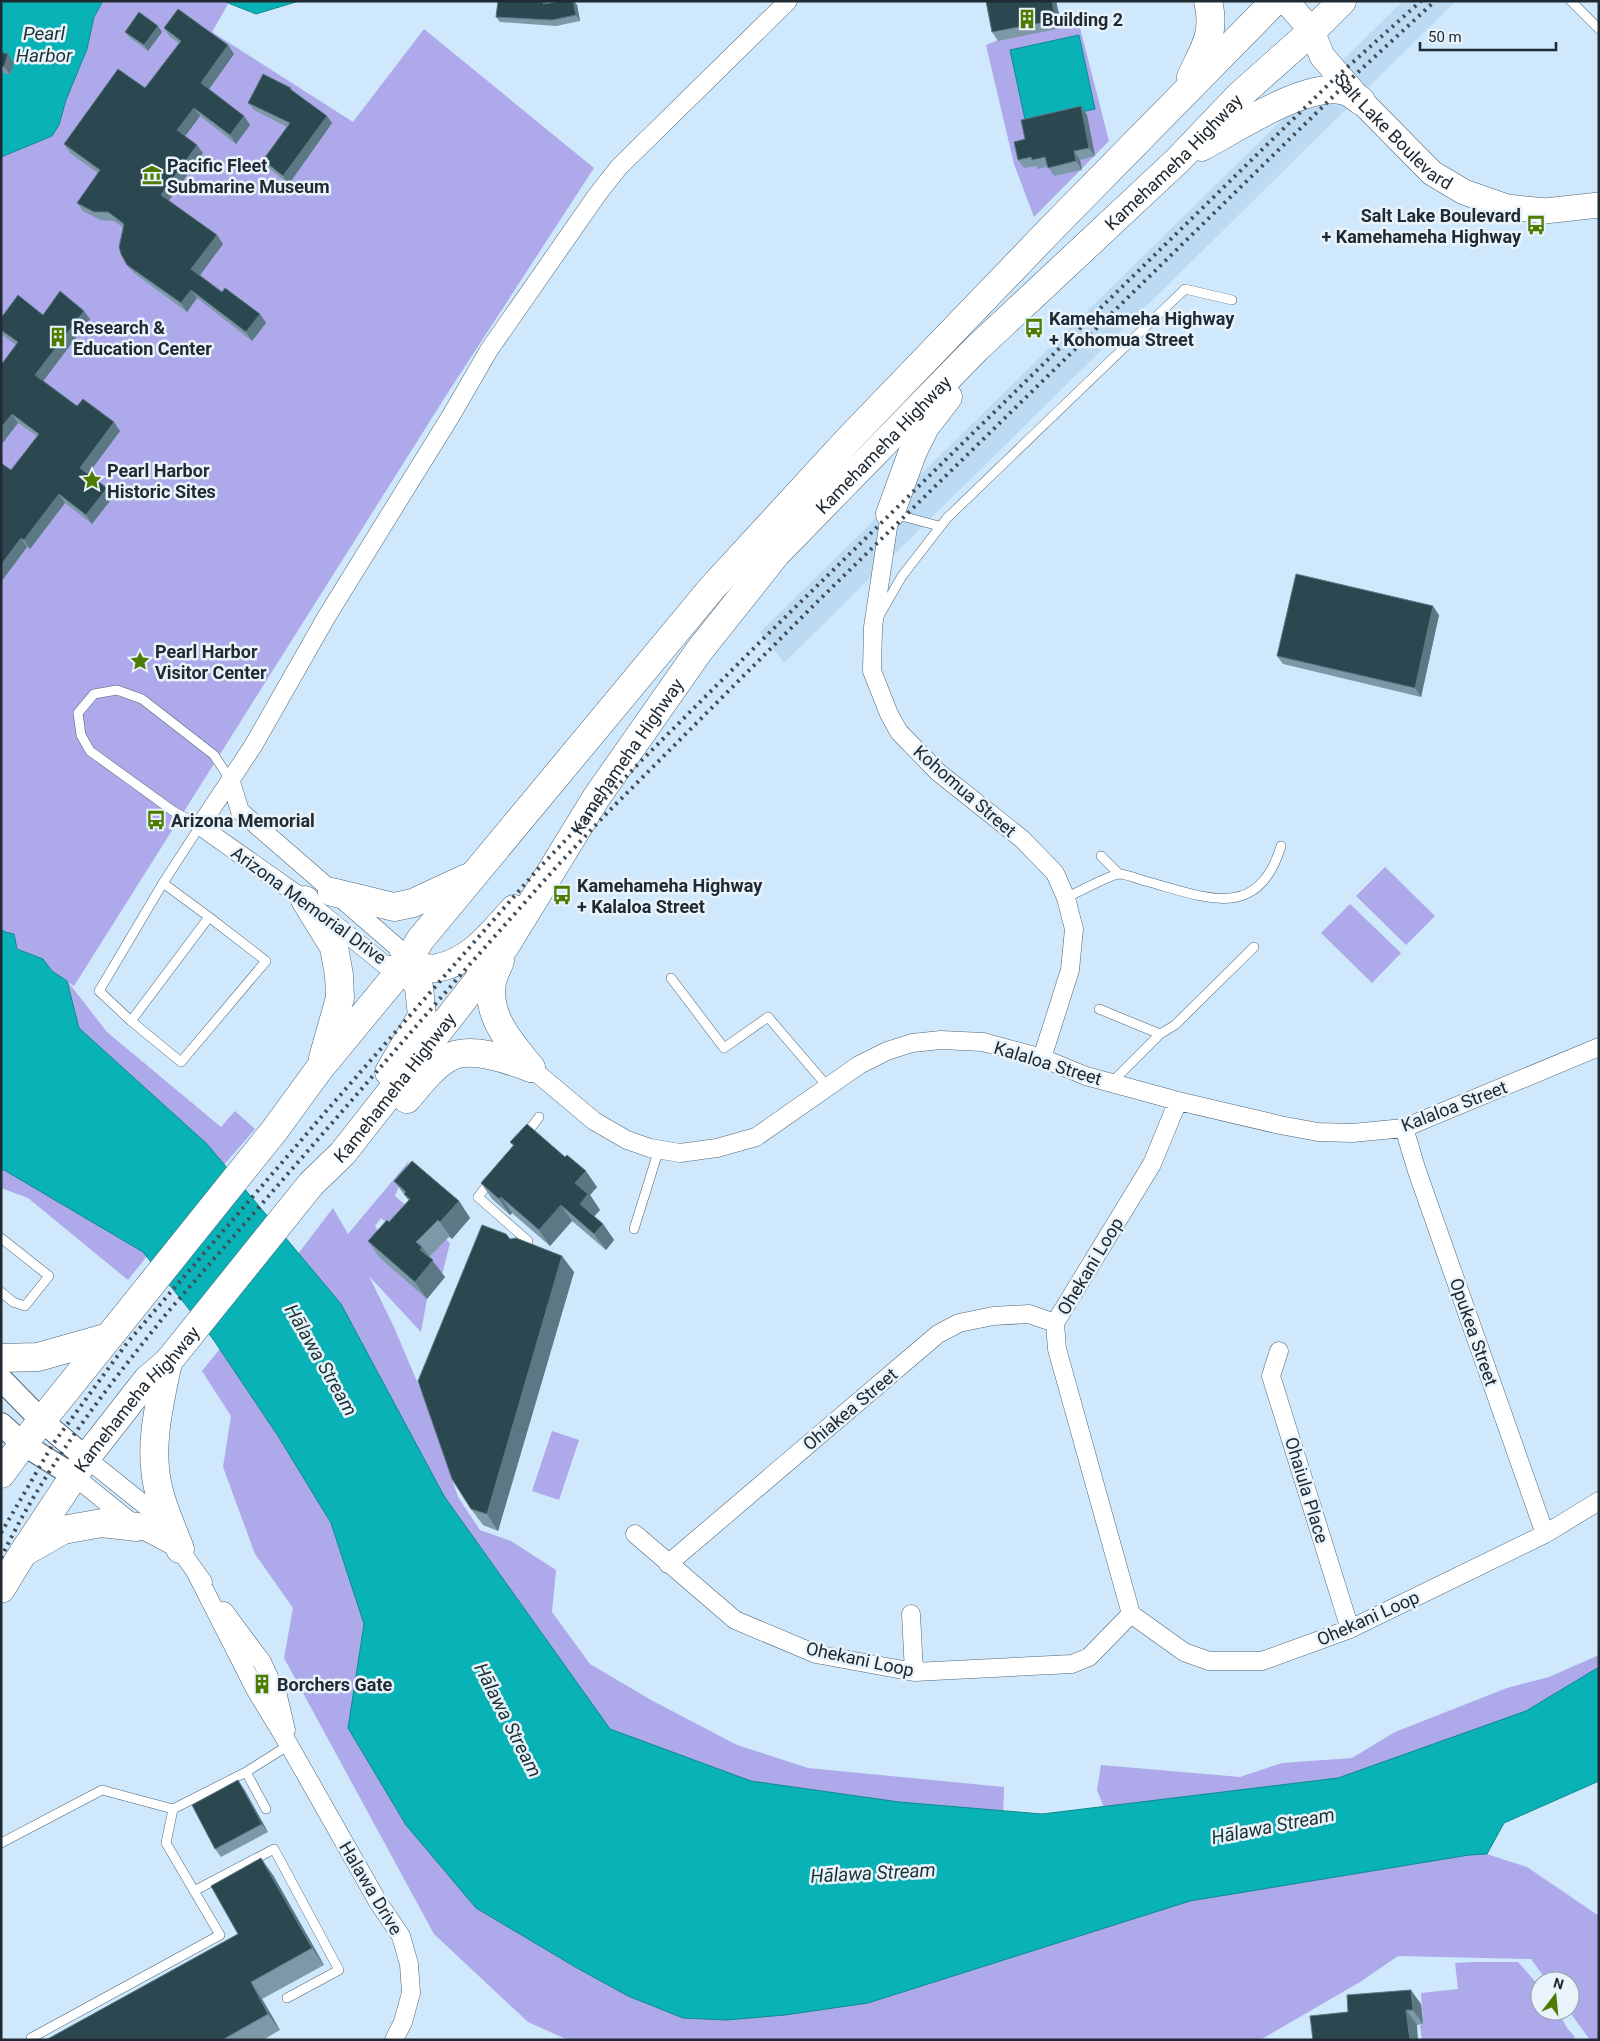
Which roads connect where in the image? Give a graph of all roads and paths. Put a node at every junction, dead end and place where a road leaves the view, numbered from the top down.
1 (788, 1) edge
2 (1208, 1) edge
3 (1275, 1) edge
4 (1286, 1) edge
5 (1316, 1) edge
6 (1342, 1) edge
7 (1577, 3) edge
8 (1599, 29) edge
9 (1312, 31) junction
10 (1180, 99) junction
11 (1361, 101) junction
12 (1178, 160) junction
13 (1599, 205) edge
14 (1232, 300) dead end
15 (976, 349) junction
16 (890, 514) junction
17 (939, 526) junction
18 (873, 627) junction
19 (232, 782) junction
20 (200, 826) junction
21 (1281, 846) dead end
22 (1101, 856) dead end
23 (556, 862) junction
24 (1119, 874) junction
25 (473, 875) junction
26 (163, 883) junction
27 (332, 892) junction
28 (1066, 898) junction
29 (305, 900) junction
30 (209, 917) junction
31 (506, 945) junction
32 (1254, 947) dead end
33 (406, 965) junction
34 (671, 978) dead end
35 (1099, 1009) dead end
36 (131, 1021) junction
37 (1160, 1034) junction
38 (1599, 1047) edge
39 (1042, 1058) junction
40 (320, 1068) junction
41 (531, 1068) junction
42 (1112, 1082) junction
43 (828, 1087) junction
44 (1178, 1101) junction
45 (370, 1117) junction
46 (539, 1117) dead end
47 (1404, 1128) junction
48 (517, 1146) edge
49 (659, 1149) junction
50 (343, 1153) junction
51 (500, 1168) edge
52 (634, 1229) dead end
53 (1, 1238) edge
54 (524, 1250) edge
55 (1, 1292) edge
56 (1055, 1323) junction
57 (109, 1337) junction
58 (1278, 1351) dead end
59 (1, 1358) edge
60 (168, 1362) junction
61 (1, 1379) edge
62 (42, 1421) junction
63 (1, 1424) edge
64 (22, 1444) junction
65 (80, 1467) junction
66 (1, 1474) edge
67 (1599, 1501) edge
68 (137, 1527) junction
69 (635, 1534) dead end
70 (1545, 1534) junction
71 (180, 1549) junction
72 (23, 1553) junction
73 (668, 1564) junction
74 (1, 1589) edge
75 (911, 1614) dead end
76 (1131, 1614) junction
77 (1350, 1629) junction
78 (914, 1672) junction
79 (289, 1745) junction
80 (246, 1772) junction
81 (173, 1809) junction
82 (266, 1809) dead end
83 (1, 1842) edge
84 (194, 1891) junction
85 (287, 1998) dead end
86 (31, 2038) dead end
87 (394, 2040) edge

1 - 19 street
2 - 10 main road
3 - 10 main road, Kamehameha Highway
4 - 9 main road, Salt Lake Boulevard
5 - 9 main road
6 - 9 main road, Kamehameha Highway
7 - 8 lane
9 - 11 main road, Salt Lake Boulevard
9 - 12 main road, Kamehameha Highway
10 - 25 main road, Kamehameha Highway
11 - 12 main road
11 - 13 main road, Salt Lake Boulevard
12 - 15 main road, Kamehameha Highway
14 - 17 lane
15 - 16 main road
15 - 23 main road, Kamehameha Highway
16 - 17 lane
16 - 18 street, Kohomua Street
17 - 18 lane
18 - 28 street, Kohomua Street
19 - 20 street
19 - 20 lane
19 - 27 street, Arizona Memorial Drive
20 - 26 lane
20 - 29 street, Arizona Memorial Drive
21 - 24 lane
22 - 24 lane
23 - 31 main road, Kamehameha Highway
23 - 33 main road
24 - 28 lane
25 - 27 main road
25 - 33 main road, Kamehameha Highway
26 - 30 lane
26 - 36 lane
27 - 33 street, Arizona Memorial Drive
28 - 39 street, Kohomua Street
29 - 33 street, Arizona Memorial Drive
29 - 40 main road
30 - 36 lane
30 - 36 lane
31 - 41 main road
31 - 45 main road, Kamehameha Highway
32 - 37 lane
33 - 40 main road, Kamehameha Highway
33 - 45 main road
34 - 43 lane
35 - 37 lane
37 - 42 lane
38 - 47 street, Kalaloa Street
39 - 42 street, Kalaloa Street
39 - 43 street, Kalaloa Street
40 - 57 main road, Kamehameha Highway
41 - 49 street, Kalaloa Street
41 - 50 main road
42 - 44 street, Kalaloa Street
43 - 49 street, Kalaloa Street
44 - 47 street, Kalaloa Street
44 - 56 street, Ohekani Loop
45 - 50 main road, Kamehameha Highway
46 - 48 lane
47 - 70 street, Opukea Street
49 - 52 lane
50 - 60 main road, Kamehameha Highway
51 - 54 lane
53 - 55 lane
56 - 73 street, Ohiakea Street
56 - 76 street, Ohekani Loop
57 - 59 main road
57 - 62 main road, Kamehameha Highway
58 - 77 street, Ohaiula Place
60 - 65 main road, Kamehameha Highway
60 - 71 main road
61 - 62 street
62 - 64 main road, Kamehameha Highway
62 - 65 street
63 - 64 street
64 - 65 street
64 - 66 main road, Kamehameha Highway
65 - 68 street, Halawa Drive
65 - 71 street, Halawa Drive
65 - 72 main road, Kamehameha Highway
67 - 70 street, Ohekani Loop
68 - 71 street, Halawa Drive
68 - 72 main road
69 - 73 street, Ohekani Loop
70 - 77 street, Ohekani Loop
71 - 79 street, Halawa Drive
72 - 74 main road, Kamehameha Highway
73 - 78 street, Ohekani Loop
75 - 78 street
76 - 77 street, Ohekani Loop
76 - 78 street, Ohekani Loop
79 - 80 lane
79 - 87 street, Halawa Drive
80 - 81 lane
80 - 82 lane
81 - 83 lane
81 - 84 lane
84 - 85 lane
84 - 86 lane

